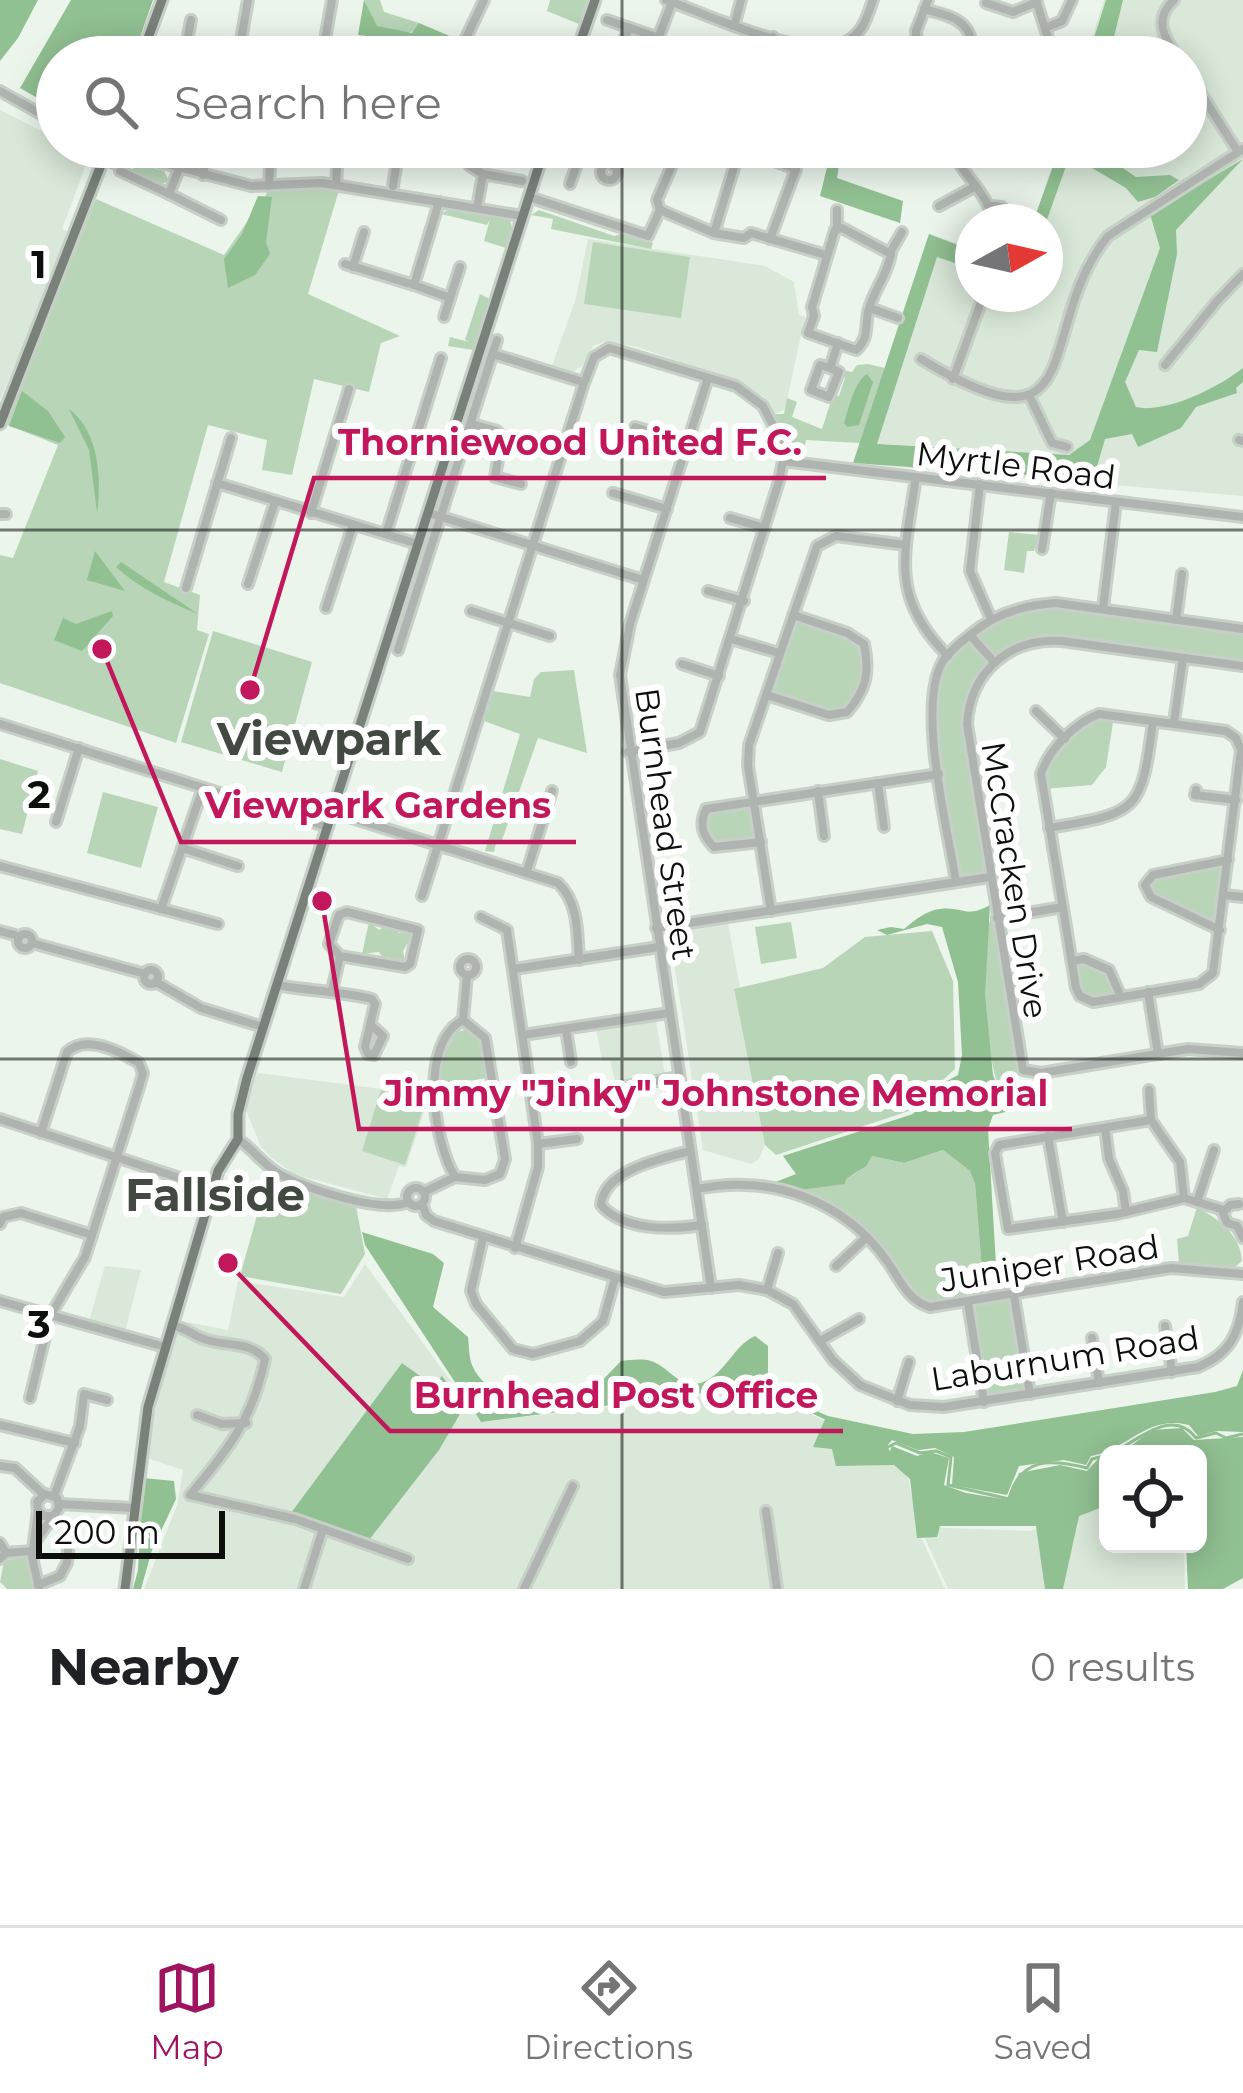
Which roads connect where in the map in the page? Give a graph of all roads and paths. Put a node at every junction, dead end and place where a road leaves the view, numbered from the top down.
1 (162, 0) edge
2 (248, 0) edge
3 (332, 0) edge
4 (484, 0) edge
5 (595, 0) edge
6 (741, 0) edge
7 (873, 0) edge
8 (1072, 0) edge
9 (1174, 0) edge
10 (669, 1) edge
11 (1037, 1) edge
12 (986, 3) edge
13 (926, 4) edge
14 (1012, 12) junction
15 (191, 20) dead end
16 (608, 20) dead end
17 (735, 23) junction
18 (1047, 27) junction
19 (628, 28) junction
20 (1008, 28) dead end
21 (149, 36) edge
22 (188, 36) edge
23 (242, 36) edge
24 (326, 36) edge
25 (467, 36) edge
26 (582, 36) edge
27 (625, 36) edge
28 (653, 36) edge
29 (660, 36) edge
30 (770, 36) edge
31 (854, 36) edge
32 (916, 36) edge
33 (971, 36) edge
34 (1046, 36) edge
35 (1163, 36) edge
36 (0, 91) edge
37 (1207, 102) edge
38 (36, 111) edge
39 (1240, 151) edge
40 (98, 168) edge
41 (176, 168) edge
42 (203, 168) edge
43 (270, 168) edge
44 (337, 168) edge
45 (396, 168) edge
46 (473, 168) edge
47 (508, 168) edge
48 (538, 168) edge
49 (576, 168) edge
50 (671, 168) edge
51 (732, 168) edge
52 (795, 168) edge
53 (962, 168) edge
54 (179, 169) junction
55 (127, 171) dead end
56 (202, 175) junction
57 (483, 175) junction
58 (506, 178) junction
59 (522, 181) dead end
60 (570, 184) dead end
61 (336, 185) junction
62 (393, 185) dead end
63 (269, 186) junction
64 (976, 186) junction
65 (169, 194) junction
66 (529, 197) junction
67 (439, 202) junction
68 (990, 204) edge
69 (939, 206) dead end
70 (477, 208) junction
71 (660, 210) junction
72 (837, 210) dead end
73 (523, 217) junction
74 (221, 220) dead end
75 (837, 229) junction
76 (364, 232) dead end
77 (714, 232) junction
78 (902, 232) dead end
79 (770, 239) junction
80 (891, 252) junction
81 (826, 255) junction
82 (460, 267) dead end
83 (1243, 274) edge
84 (413, 285) junction
85 (450, 298) junction
86 (870, 308) junction
87 (977, 312) edge
88 (445, 317) dead end
89 (898, 318) dead end
90 (497, 340) dead end
91 (838, 343) junction
92 (493, 354) junction
93 (441, 358) dead end
94 (921, 359) dead end
95 (1165, 365) dead end
96 (830, 368) dead end
97 (708, 377) junction
98 (953, 379) junction
99 (584, 382) junction
100 (349, 389) dead end
101 (1030, 397) junction
102 (0, 424) edge
103 (472, 424) junction
104 (635, 427) dead end
105 (231, 438) dead end
106 (688, 443) junction
107 (1067, 447) dead end
108 (782, 461) junction
109 (916, 477) junction
110 (217, 483) junction
111 (521, 484) dead end
112 (980, 484) junction
113 (613, 493) dead end
114 (1051, 494) junction
115 (275, 502) junction
116 (1116, 502) junction
117 (667, 509) junction
118 (310, 513) junction
119 (429, 513) junction
120 (443, 517) junction
121 (1243, 517) edge
122 (730, 518) dead end
123 (353, 525) junction
124 (765, 528) junction
125 (386, 534) junction
126 (418, 544) junction
127 (531, 545) junction
128 (906, 545) junction
129 (1042, 549) dead end
130 (1182, 574) dead end
131 (644, 580) junction
132 (248, 584) dead end
133 (186, 588) dead end
134 (708, 591) dead end
135 (744, 602) junction
136 (326, 608) dead end
137 (1103, 608) junction
138 (471, 611) dead end
139 (793, 615) junction
140 (991, 619) junction
141 (1176, 620) junction
142 (509, 623) junction
143 (1243, 628) edge
144 (970, 634) junction
145 (550, 635) dead end
146 (731, 640) junction
147 (398, 650) dead end
148 (779, 653) junction
149 (948, 656) junction
150 (1183, 658) junction
151 (994, 662) junction
152 (682, 664) dead end
153 (1243, 666) edge
154 (719, 676) junction
155 (766, 695) junction
156 (1036, 711) dead end
157 (1154, 722) junction
158 (1174, 722) junction
159 (0, 724) edge
160 (1065, 739) junction
161 (79, 748) junction
162 (628, 752) junction
163 (939, 774) junction
164 (878, 783) junction
165 (203, 788) junction
166 (552, 791) dead end
167 (818, 791) junction
168 (1195, 795) dead end
169 (754, 800) junction
170 (1236, 800) junction
171 (333, 812) junction
172 (56, 822) dead end
173 (884, 826) dead end
174 (328, 827) junction
175 (1049, 828) junction
176 (824, 836) dead end
177 (761, 842) junction
178 (437, 846) junction
179 (182, 848) junction
180 (1228, 860) junction
181 (0, 866) edge
182 (238, 866) dead end
183 (527, 872) junction
184 (990, 877) junction
185 (956, 882) junction
186 (1224, 895) junction
187 (422, 896) dead end
188 (1243, 897) edge
189 (1063, 907) junction
190 (161, 909) junction
191 (771, 910) junction
192 (481, 917) dead end
193 (997, 918) junction
194 (218, 924) dead end
195 (656, 928) junction
196 (1220, 930) junction
197 (0, 932) edge
198 (15, 935) dead end
199 (32, 943) dead end
200 (659, 947) junction
201 (340, 956) junction
202 (579, 960) junction
203 (1072, 962) junction
204 (514, 969) junction
205 (467, 974) dead end
206 (277, 985) junction
207 (332, 989) junction
208 (1148, 992) junction
209 (1121, 997) junction
210 (669, 1013) junction
211 (463, 1020) junction
212 (372, 1026) dead end
213 (263, 1028) junction
214 (566, 1029) junction
215 (523, 1036) junction
216 (1157, 1054) junction
217 (1243, 1054) edge
218 (571, 1062) dead end
219 (679, 1077) junction
220 (1149, 1090) dead end
221 (534, 1102) junction
222 (0, 1119) edge
223 (1151, 1120) junction
224 (1106, 1128) junction
225 (40, 1132) junction
226 (1048, 1136) junction
227 (238, 1139) junction
228 (577, 1139) dead end
229 (538, 1144) junction
230 (690, 1150) junction
231 (1214, 1150) dead end
232 (118, 1157) junction
233 (455, 1177) junction
234 (213, 1189) junction
235 (696, 1189) junction
236 (423, 1198) junction
237 (1184, 1198) junction
238 (408, 1202) junction
239 (1197, 1202) junction
240 (1242, 1203) edge
241 (1224, 1210) junction
242 (1126, 1212) junction
243 (1063, 1222) junction
244 (0, 1224) edge
245 (1240, 1224) edge
246 (702, 1225) junction
247 (92, 1235) junction
248 (483, 1238) junction
249 (867, 1238) junction
250 (1243, 1238) edge
251 (515, 1248) junction
252 (778, 1253) dead end
253 (836, 1266) dead end
254 (1243, 1274) edge
255 (615, 1278) junction
256 (711, 1288) junction
257 (767, 1290) junction
258 (1014, 1296) junction
259 (0, 1301) edge
260 (1243, 1301) edge
261 (968, 1303) junction
262 (50, 1316) junction
263 (859, 1319) dead end
264 (172, 1325) junction
265 (1165, 1326) dead end
266 (1092, 1338) dead end
267 (820, 1341) junction
268 (165, 1347) junction
269 (908, 1362) dead end
270 (1172, 1372) junction
271 (1099, 1383) junction
272 (1030, 1394) junction
273 (30, 1398) dead end
274 (106, 1400) dead end
275 (897, 1401) junction
276 (984, 1402) junction
277 (197, 1414) dead end
278 (246, 1423) junction
279 (0, 1425) edge
280 (75, 1443) junction
281 (0, 1466) edge
282 (22, 1474) junction
283 (573, 1486) dead end
284 (52, 1498) junction
285 (134, 1508) junction
286 (38, 1509) junction
287 (766, 1511) dead end
288 (53, 1516) junction
289 (322, 1528) junction
290 (70, 1530) dead end
291 (37, 1540) junction
292 (0, 1543) edge
293 (33, 1551) junction
294 (3, 1556) edge
295 (408, 1558) dead end
296 (38, 1587) edge
297 (124, 1589) edge
298 (304, 1589) edge
299 (524, 1589) edge
300 (777, 1589) edge

1 - 21 main road
2 - 23 street
3 - 24 street
4 - 25 street
5 - 26 main road
6 - 17 street
7 - 31 street
8 - 18 street
9 - 35 street
10 - 17 street
10 - 29 street
11 - 14 street
11 - 18 street
12 - 14 street
13 - 32 street
13 - 33 street
14 - 20 street
15 - 22 street
16 - 19 street
17 - 30 street
18 - 34 street
19 - 27 street
19 - 28 street
36 - 38 street
37 - 39 street
39 - 101 street
40 - 102 main road
41 - 54 street
42 - 56 street
43 - 63 street
44 - 61 street
45 - 62 street
46 - 57 street
47 - 58 street
48 - 66 main road
49 - 60 street
50 - 71 street
51 - 77 street
52 - 79 street
53 - 64 street
54 - 56 street
54 - 65 street
55 - 65 street
56 - 63 street
57 - 58 street
57 - 70 street
58 - 59 street
61 - 63 street
61 - 67 street
64 - 68 street
64 - 69 street
65 - 74 street
66 - 71 street
66 - 73 main road
67 - 70 street
67 - 84 street
70 - 73 street
71 - 77 street
72 - 75 street
73 - 119 main road
75 - 80 street
75 - 81 street
76 - 84 street
77 - 79 street
78 - 80 street
79 - 81 street
80 - 86 street
81 - 91 street
82 - 85 street
83 - 95 street
84 - 85 street
85 - 88 street
86 - 89 street
86 - 91 street
87 - 98 street
90 - 92 street
91 - 96 street
92 - 99 street
92 - 103 street
93 - 125 street
94 - 98 street
97 - 99 street
97 - 106 street, Burnhead Street
97 - 108 street
98 - 101 street
99 - 127 street
100 - 118 street
101 - 107 street
103 - 111 street
103 - 120 street
104 - 106 street
105 - 110 street
106 - 117 street, Burnhead Street
108 - 109 street, Myrtle Road
108 - 124 street
109 - 112 street, Myrtle Road
109 - 128 street
110 - 115 street
110 - 133 street
112 - 114 street, Myrtle Road
112 - 140 street
113 - 117 street
114 - 116 street, Myrtle Road
114 - 129 street
115 - 118 street
115 - 132 street
116 - 121 street, Myrtle Road
116 - 137 street
117 - 131 street, Burnhead Street
118 - 123 street
119 - 120 street
119 - 126 main road
120 - 127 street
120 - 147 street
122 - 124 street
123 - 125 street
123 - 136 street
124 - 135 street
125 - 126 street
126 - 171 main road
127 - 131 street
127 - 142 street
128 - 139 street
128 - 149 street
130 - 141 street
131 - 162 street, Burnhead Street
134 - 135 street
135 - 146 street
137 - 140 street
137 - 141 street
138 - 142 street
139 - 148 street
139 - 155 street
140 - 144 street
141 - 143 street
142 - 145 street
142 - 178 street
144 - 149 street
144 - 151 street
146 - 148 street
146 - 154 street
148 - 155 street
149 - 163 street
150 - 151 street
150 - 153 street
150 - 158 street
151 - 184 street, McCracken Drive
152 - 154 street
154 - 162 street
155 - 169 street
156 - 160 street
157 - 158 street
157 - 160 street
157 - 175 street
158 - 170 street
159 - 161 street
160 - 175 street
161 - 165 street
161 - 172 street
162 - 195 street, Burnhead Street
163 - 164 street
163 - 185 street
164 - 167 street
164 - 173 street
165 - 174 street
165 - 179 street
166 - 183 street
167 - 169 street
167 - 176 street
168 - 170 street
169 - 177 street
169 - 177 street
170 - 180 street
171 - 174 main road
171 - 178 street
174 - 206 main road
175 - 189 street
177 - 191 street
178 - 183 street
178 - 187 street
179 - 182 street
179 - 190 street
180 - 186 street
180 - 196 street
181 - 190 street
183 - 202 street
184 - 185 street
184 - 193 street, McCracken Drive
185 - 191 street
186 - 188 street
186 - 196 street
189 - 193 street
189 - 203 street
190 - 194 street
191 - 195 street
192 - 204 street
193 - 216 street, McCracken Drive
195 - 200 street, Burnhead Street
196 - 208 street
197 - 198 street
199 - 213 street
200 - 202 street
200 - 210 street, Burnhead Street
201 - 201 street
201 - 207 street
202 - 204 street
203 - 209 street
203 - 209 street
204 - 215 street
205 - 211 street
206 - 207 street
206 - 213 main road
207 - 212 street
208 - 209 street
208 - 216 street
210 - 214 street
210 - 219 street, Burnhead Street
211 - 233 street
211 - 233 street
213 - 227 main road
214 - 215 street
214 - 218 street
215 - 221 street
216 - 217 street
219 - 221 street
219 - 230 street, Burnhead Street
220 - 223 street
221 - 229 street
222 - 225 street
223 - 224 street
223 - 237 street
224 - 226 street
224 - 242 street
225 - 232 street
225 - 232 street
226 - 243 street
226 - 243 street
227 - 234 main road
227 - 238 street
228 - 229 street
229 - 251 street
230 - 235 street, Burnhead Street
230 - 246 street
231 - 239 street
232 - 234 street
232 - 247 street
233 - 236 street
234 - 264 main road
235 - 246 street, Burnhead Street
235 - 249 street, Juniper Road
236 - 238 street
236 - 238 street
236 - 248 street
237 - 239 street
237 - 242 street
239 - 241 street
240 - 241 street
241 - 245 street
242 - 243 street
244 - 247 street
245 - 250 street
246 - 256 street, Burnhead Street
247 - 262 street
248 - 251 street
248 - 255 street
249 - 253 street
249 - 261 street, Juniper Road
251 - 255 street
252 - 257 street
254 - 258 street, Juniper Road
255 - 256 street
256 - 257 street
257 - 267 street, Laburnum Road
258 - 261 street, Juniper Road
258 - 272 street
259 - 262 street
260 - 270 street, Laburnum Road
261 - 276 street
262 - 268 street
262 - 273 street
263 - 267 street
264 - 268 main road
264 - 278 street
265 - 270 street
266 - 271 street
267 - 275 street, Laburnum Road
268 - 285 main road
269 - 275 street
270 - 271 street, Laburnum Road
271 - 272 street, Laburnum Road
272 - 276 street, Laburnum Road
274 - 280 street
275 - 276 street, Laburnum Road
277 - 278 street
278 - 289 street
279 - 280 street
280 - 284 street
281 - 282 street
282 - 284 street
282 - 286 street
283 - 299 street
284 - 285 street
284 - 286 street
284 - 288 street
285 - 297 main road
286 - 288 street
286 - 291 street
287 - 300 street
288 - 291 street
289 - 295 street
289 - 298 street
290 - 296 street
291 - 293 street
292 - 294 street
293 - 294 street
293 - 296 street

